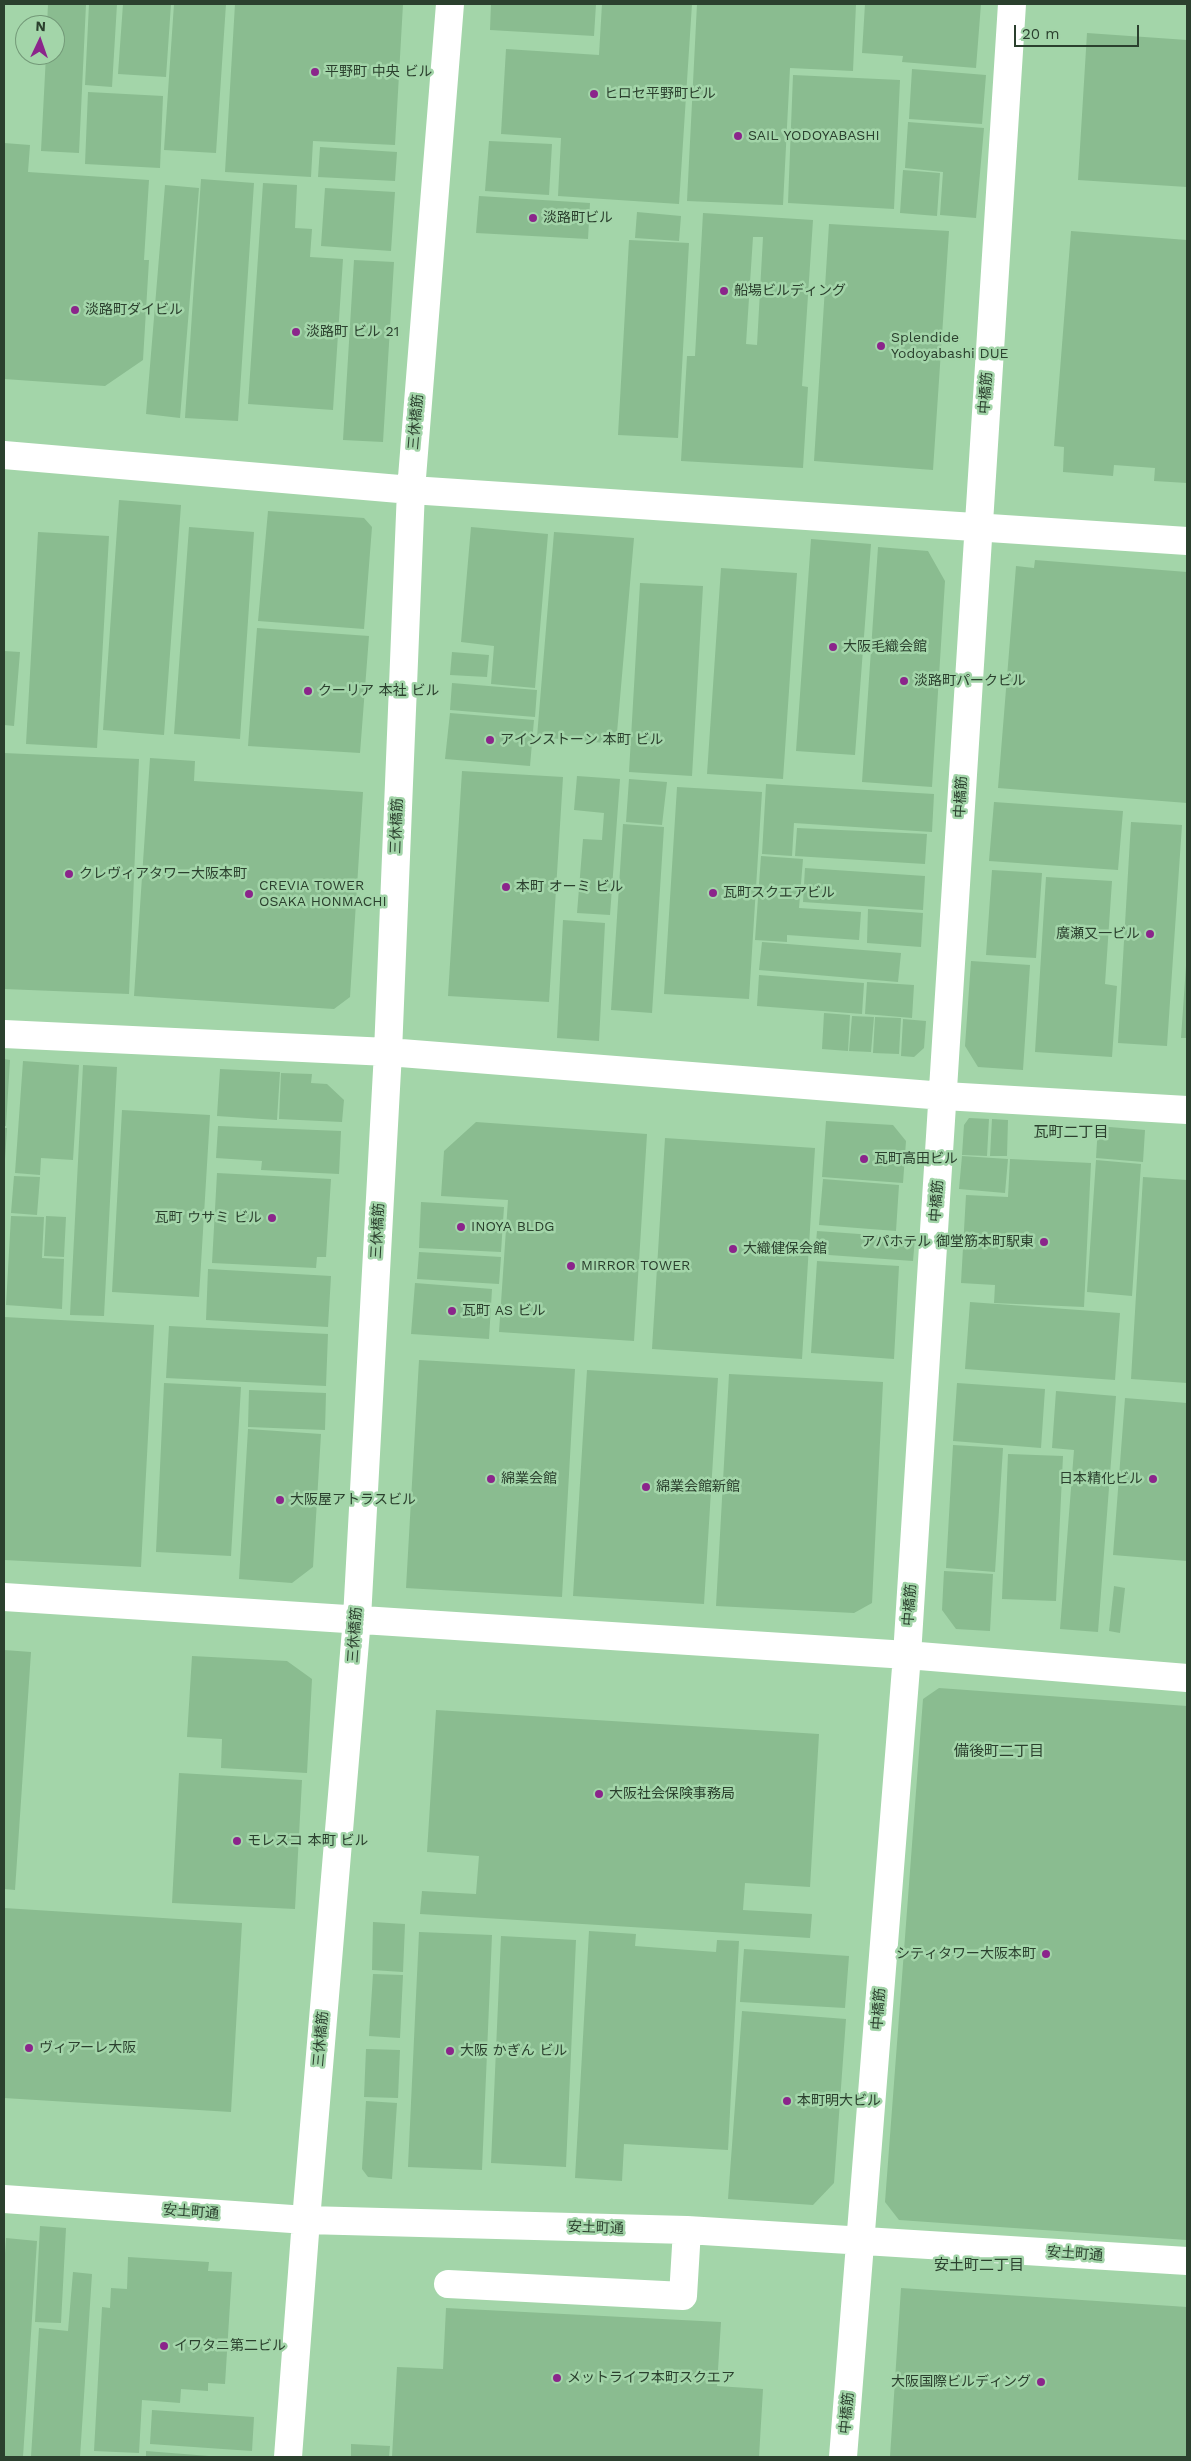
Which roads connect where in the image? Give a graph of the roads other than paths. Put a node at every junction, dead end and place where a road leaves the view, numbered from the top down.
1 (450, 4) edge
2 (1012, 4) edge
3 (4, 455) edge
4 (411, 490) junction
5 (977, 528) junction
6 (1187, 541) edge
7 (4, 1034) edge
8 (388, 1052) junction
9 (944, 1096) junction
10 (1187, 1110) edge
11 (4, 1597) edge
12 (357, 1618) junction
13 (907, 1656) junction
14 (1187, 1678) edge
15 (4, 2199) edge
16 (306, 2220) junction
17 (686, 2230) junction
18 (861, 2241) junction
19 (1187, 2261) edge
20 (448, 2284) dead end
21 (288, 2457) edge
22 (844, 2457) edge

1 - 4 street, 三休橋筋
2 - 5 street, 中橋筋
3 - 4 street
4 - 5 street
4 - 8 street, 三休橋筋
5 - 6 street
5 - 9 street, 中橋筋
7 - 8 street
8 - 9 street
8 - 12 street, 三休橋筋
9 - 10 street
9 - 13 street, 中橋筋
11 - 12 street
12 - 13 street
12 - 16 street, 三休橋筋
13 - 14 street
13 - 18 street, 中橋筋
15 - 16 street, 安土町通
16 - 17 street, 安土町通
16 - 21 street, 三休橋筋
17 - 18 street, 安土町通
17 - 20 street
18 - 19 street, 安土町通
18 - 22 street, 中橋筋

